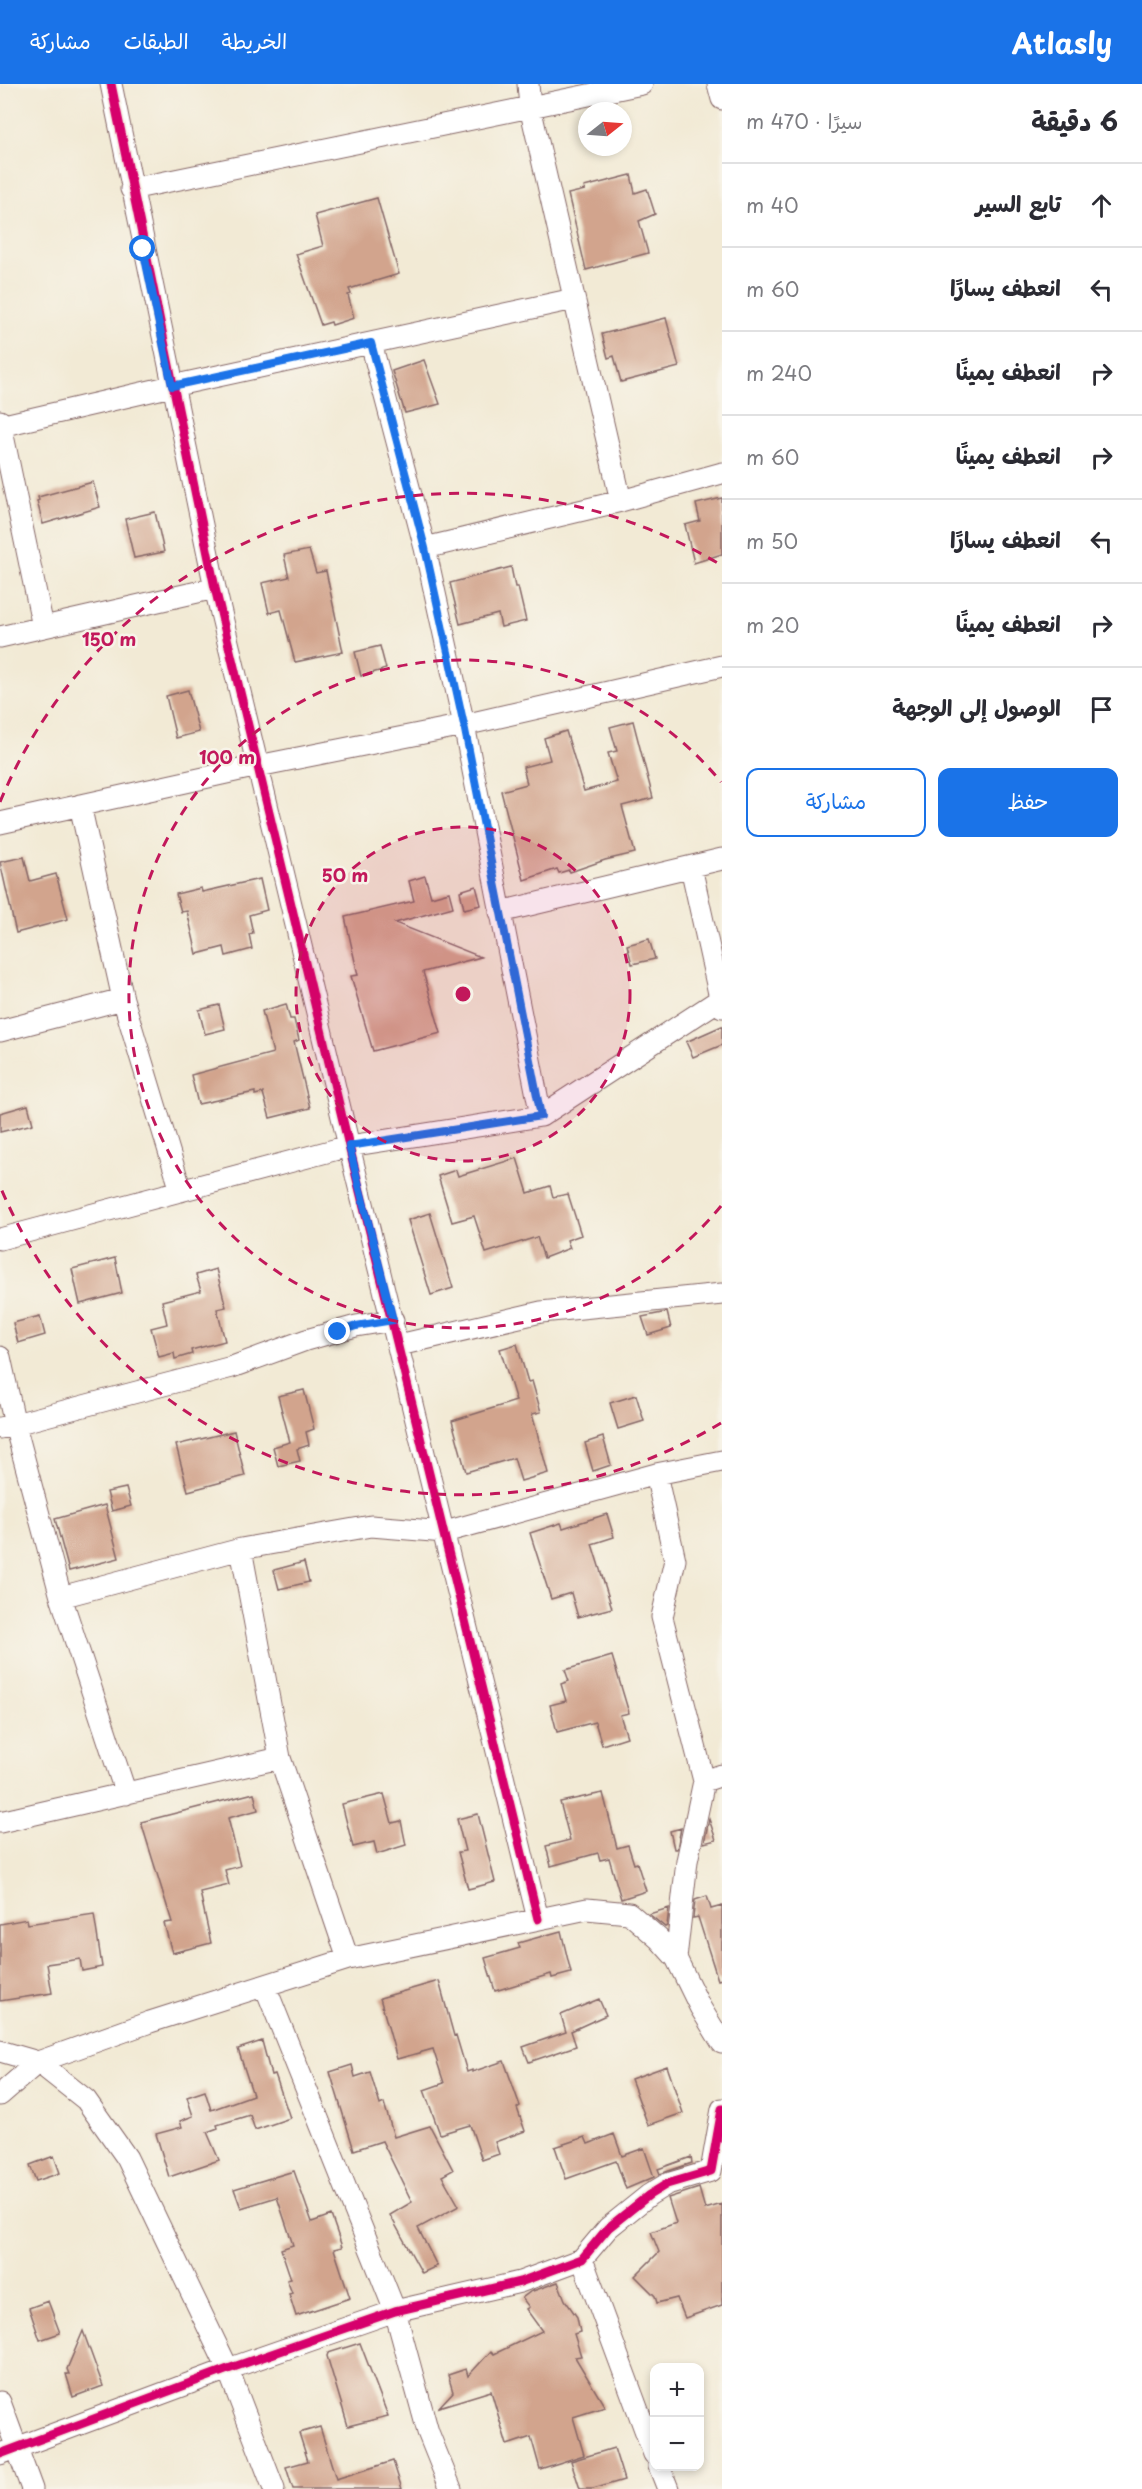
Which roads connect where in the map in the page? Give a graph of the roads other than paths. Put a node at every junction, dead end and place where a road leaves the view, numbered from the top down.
1 (111, 84) edge
2 (528, 84) edge
3 (642, 84) edge
4 (718, 84) edge
5 (722, 99) edge
6 (530, 107) junction
7 (132, 189) junction
8 (574, 299) junction
9 (371, 343) junction
10 (172, 386) junction
11 (0, 424) edge
12 (722, 473) edge
13 (621, 501) junction
14 (425, 548) junction
15 (215, 588) junction
16 (43, 627) junction
17 (0, 637) edge
18 (722, 666) edge
19 (464, 725) junction
20 (258, 766) junction
21 (80, 805) junction
22 (0, 823) edge
23 (722, 859) edge
24 (691, 867) junction
25 (500, 912) junction
26 (123, 999) junction
27 (721, 1003) edge
28 (0, 1031) edge
29 (541, 1116) junction
30 (349, 1146) junction
31 (181, 1191) junction
32 (0, 1239) edge
33 (722, 1294) edge
34 (393, 1320) junction
35 (399, 1345) junction
36 (0, 1357) edge
37 (8, 1426) edge
38 (722, 1461) edge
39 (656, 1474) junction
40 (445, 1532) junction
41 (241, 1549) junction
42 (61, 1597) junction
43 (280, 1758) junction
44 (713, 1778) edge
45 (126, 1794) junction
46 (0, 1822) edge
47 (538, 1919) junction
48 (676, 1958) junction
49 (348, 1959) junction
50 (265, 1986) junction
51 (722, 2043) edge
52 (0, 2050) edge
53 (38, 2062) junction
54 (0, 2095) edge
55 (722, 2109) edge
56 (582, 2259) junction
57 (395, 2311) junction
58 (228, 2369) junction
59 (0, 2402) edge
60 (650, 2443) edge
61 (9, 2451) edge
62 (661, 2471) edge
63 (32, 2489) edge
64 (274, 2489) edge
65 (451, 2489) edge
66 (668, 2489) edge

1 - 7 street
2 - 6 street
3 - 6 street
4 - 5 street
6 - 7 street
6 - 8 street
7 - 10 street
8 - 9 street
8 - 13 street
9 - 10 street
9 - 14 street
10 - 11 street
10 - 15 street
11 - 16 street
12 - 13 street
13 - 14 street
14 - 19 street
15 - 16 street
15 - 20 street
16 - 17 street
18 - 19 street
19 - 20 street
19 - 25 street
20 - 21 street
20 - 30 street
21 - 22 street
21 - 26 street
23 - 24 street
24 - 25 street
24 - 27 street
25 - 29 street
26 - 28 street
26 - 31 street
27 - 29 street
29 - 30 street
30 - 31 street
30 - 34 street
31 - 32 street
33 - 35 street
34 - 35 street
34 - 37 street
35 - 40 street
36 - 37 street
37 - 42 street
38 - 39 street
39 - 40 street
39 - 44 street
40 - 41 street
40 - 47 street
41 - 42 street
41 - 43 street
42 - 45 street
43 - 45 street
43 - 49 street
44 - 48 street
45 - 46 street
47 - 48 street
47 - 49 street
48 - 51 street
49 - 50 street
50 - 53 street
50 - 57 street
52 - 53 street
53 - 54 street
53 - 58 street
55 - 56 street
56 - 57 street
56 - 60 street
57 - 58 street
57 - 65 street
58 - 61 street
58 - 64 street
59 - 61 street
61 - 63 street
62 - 66 street

